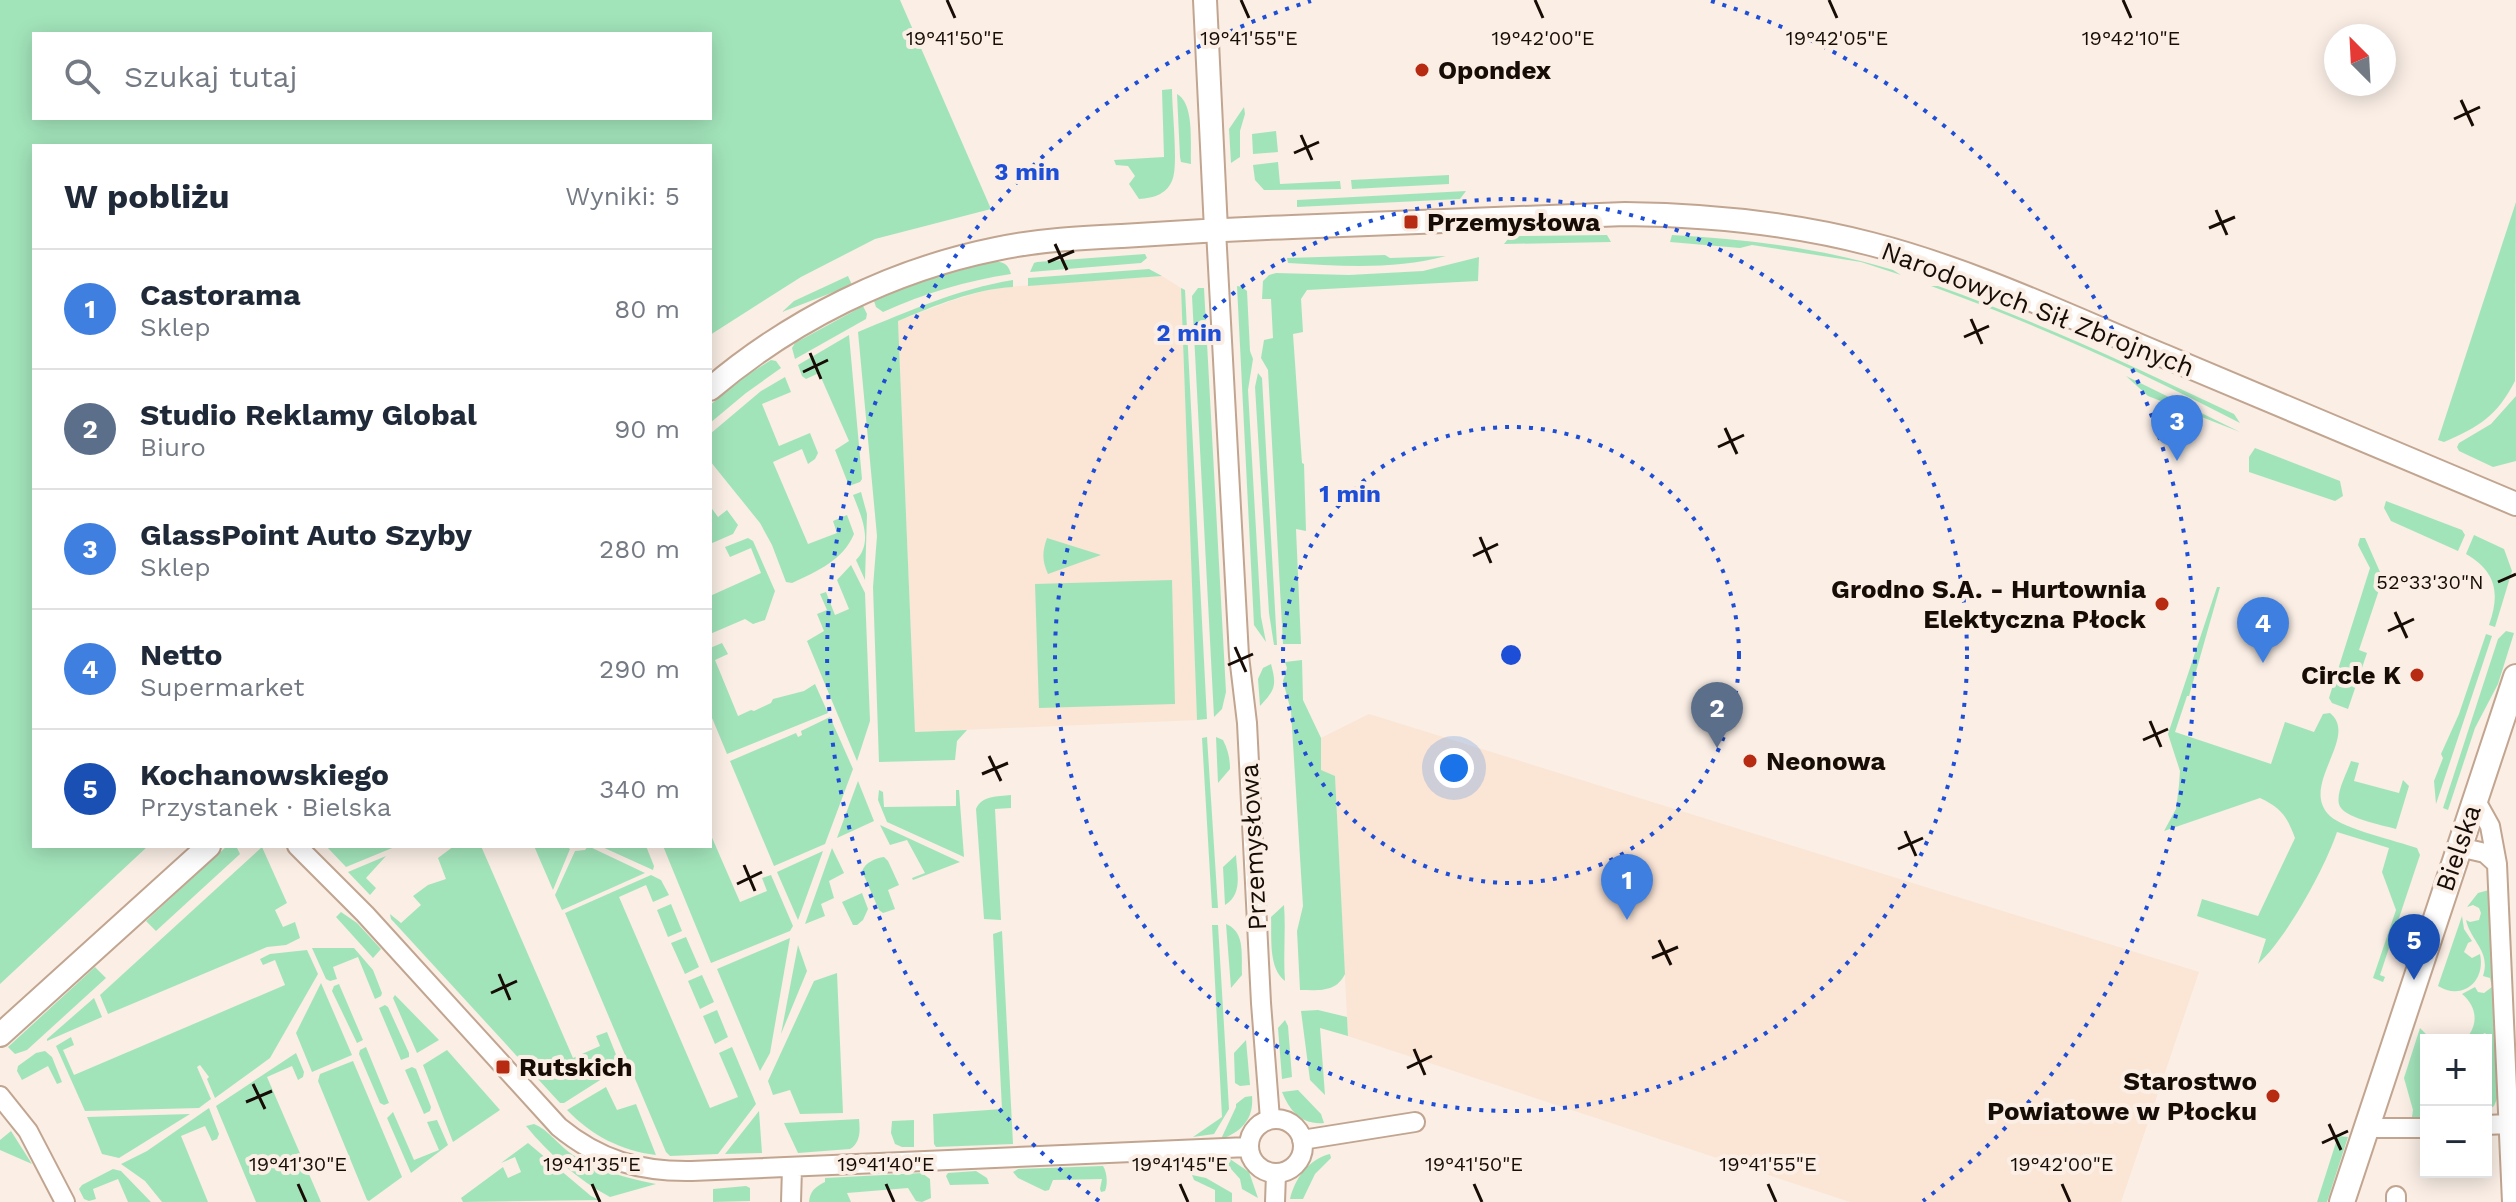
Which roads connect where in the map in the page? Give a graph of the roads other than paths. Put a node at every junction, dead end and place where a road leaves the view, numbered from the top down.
1 (1205, 0) edge
2 (1216, 230) junction
3 (712, 387) edge
4 (2516, 504) edge
5 (2516, 677) edge
6 (2475, 799) junction
7 (2459, 847) junction
8 (207, 848) edge
9 (299, 848) edge
10 (2497, 864) junction
11 (0, 1035) edge
12 (0, 1096) edge
13 (1270, 1119) junction
14 (1415, 1122) dead end
15 (2366, 1128) junction
16 (2420, 1128) edge
17 (2511, 1133) edge
18 (1302, 1140) junction
19 (1248, 1147) junction
20 (792, 1168) junction
21 (1276, 1174) junction
22 (65, 1202) edge
23 (791, 1202) edge
24 (1275, 1202) edge
25 (2342, 1202) edge
26 (2512, 1202) edge

1 - 2 street, Przemysłowa
2 - 3 street, Narodowych Sił Zbrojnych
2 - 4 street, Narodowych Sił Zbrojnych
2 - 13 street, Przemysłowa
5 - 6 main road, Bielska
6 - 7 main road, Bielska
6 - 10 street
7 - 10 street
7 - 15 main road, Bielska
8 - 11 street
9 - 20 street
10 - 17 street
12 - 22 street
13 - 18 street
13 - 19 street
14 - 18 street
15 - 16 street
15 - 25 main road, Bielska
17 - 26 street
18 - 21 street
19 - 20 street
19 - 21 street
20 - 23 street
21 - 24 street

